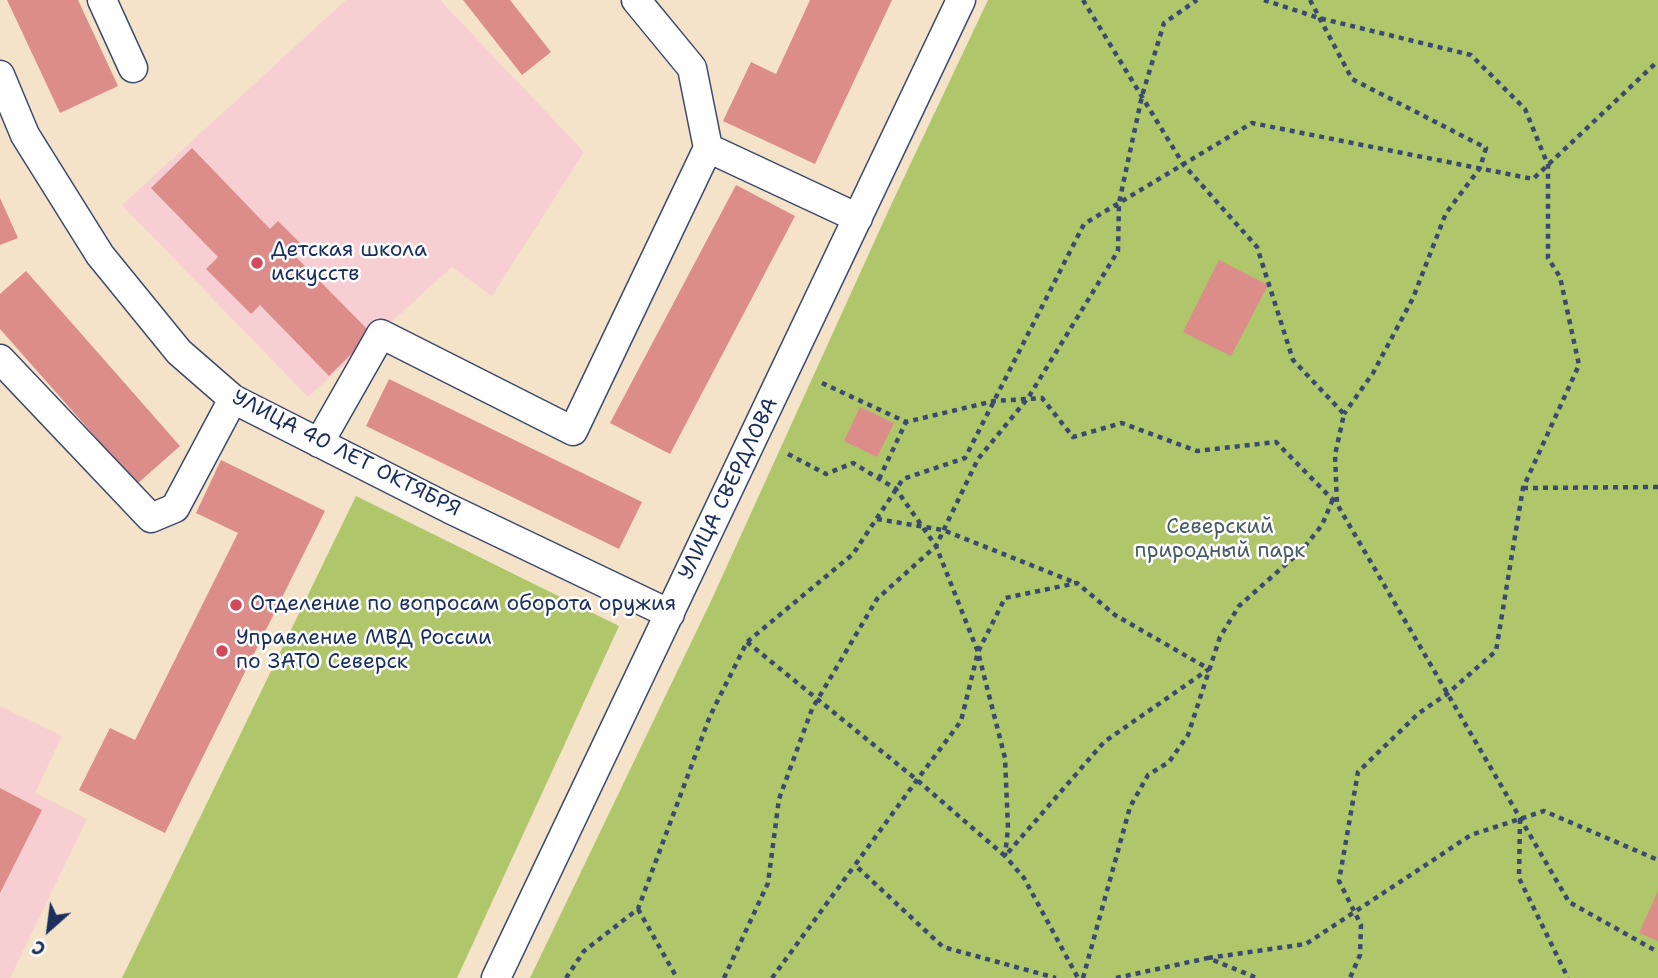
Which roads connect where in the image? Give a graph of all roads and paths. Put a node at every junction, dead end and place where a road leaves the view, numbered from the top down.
1 (102, 0) edge
2 (636, 0) edge
3 (961, 0) edge
4 (1083, 0) edge
5 (1197, 0) edge
6 (1264, 0) edge
7 (1310, 0) edge
8 (1320, 18) junction
9 (1658, 61) edge
10 (133, 68) dead end
11 (0, 75) edge
12 (1142, 96) junction
13 (708, 148) junction
14 (1183, 164) junction
15 (1548, 165) junction
16 (1480, 168) junction
17 (1119, 203) junction
18 (858, 218) junction
19 (0, 359) edge
20 (822, 383) dead end
21 (1028, 398) junction
22 (233, 399) junction
23 (994, 401) junction
24 (1344, 414) junction
25 (906, 422) junction
26 (319, 443) junction
27 (788, 454) dead end
28 (879, 479) junction
29 (1658, 487) edge
30 (1523, 488) junction
31 (896, 489) junction
32 (1335, 502) junction
33 (877, 519) junction
34 (922, 527) junction
35 (943, 530) junction
36 (936, 547) junction
37 (1077, 583) junction
38 (670, 614) junction
39 (747, 642) junction
40 (978, 652) junction
41 (1209, 669) junction
42 (1447, 694) junction
43 (818, 699) junction
44 (917, 780) junction
45 (1520, 819) junction
46 (1005, 856) junction
47 (1658, 860) edge
48 (855, 865) junction
49 (638, 909) junction
50 (1354, 912) junction
51 (1658, 952) edge
52 (1208, 958) junction
53 (496, 978) edge
54 (566, 978) edge
55 (677, 978) edge
56 (724, 978) edge
57 (772, 978) edge
58 (1056, 978) edge
59 (1078, 978) edge
60 (1083, 978) edge
61 (1116, 978) edge
62 (1257, 978) edge
63 (1350, 978) edge
64 (1568, 978) edge

1 - 10 street
2 - 13 street
3 - 18 street, УЛИЦА СВЕРДЛОВА
4 - 12 path
5 - 12 path
6 - 8 path
7 - 8 path
8 - 15 path
8 - 16 path
9 - 15 path
11 - 22 street, УЛИЦА 40 ЛЕТ ОКТЯБРЯ
12 - 14 path
12 - 17 path
13 - 18 street
13 - 26 street
14 - 16 path
14 - 17 path
14 - 24 path
15 - 16 path
15 - 30 path
16 - 24 path
17 - 21 path
17 - 23 path
18 - 38 street, УЛИЦА СВЕРДЛОВА
19 - 22 street
20 - 25 path
21 - 23 path
21 - 32 path
21 - 35 path
22 - 26 street, УЛИЦА 40 ЛЕТ ОКТЯБРЯ
23 - 25 path
23 - 31 path
24 - 32 path
25 - 28 path
26 - 38 street, УЛИЦА 40 ЛЕТ ОКТЯБРЯ
27 - 28 path
28 - 31 path
29 - 30 path
30 - 42 path
31 - 33 path
31 - 34 path
32 - 41 path
32 - 42 path
33 - 34 path
33 - 39 path
34 - 35 path
34 - 36 path
35 - 36 path
35 - 37 path
36 - 40 path
36 - 43 path
37 - 40 path
37 - 41 path
38 - 53 street, УЛИЦА СВЕРДЛОВА
39 - 43 path
39 - 49 path
40 - 44 path
40 - 46 path
41 - 46 path
41 - 60 path
42 - 45 path
42 - 50 path
43 - 44 path
43 - 56 path
44 - 46 path
44 - 48 path
45 - 47 path
45 - 50 path
45 - 51 path
45 - 64 path
46 - 59 path
48 - 57 path
48 - 58 path
49 - 54 path
49 - 55 path
50 - 52 path
50 - 63 path
52 - 61 path
52 - 62 path

